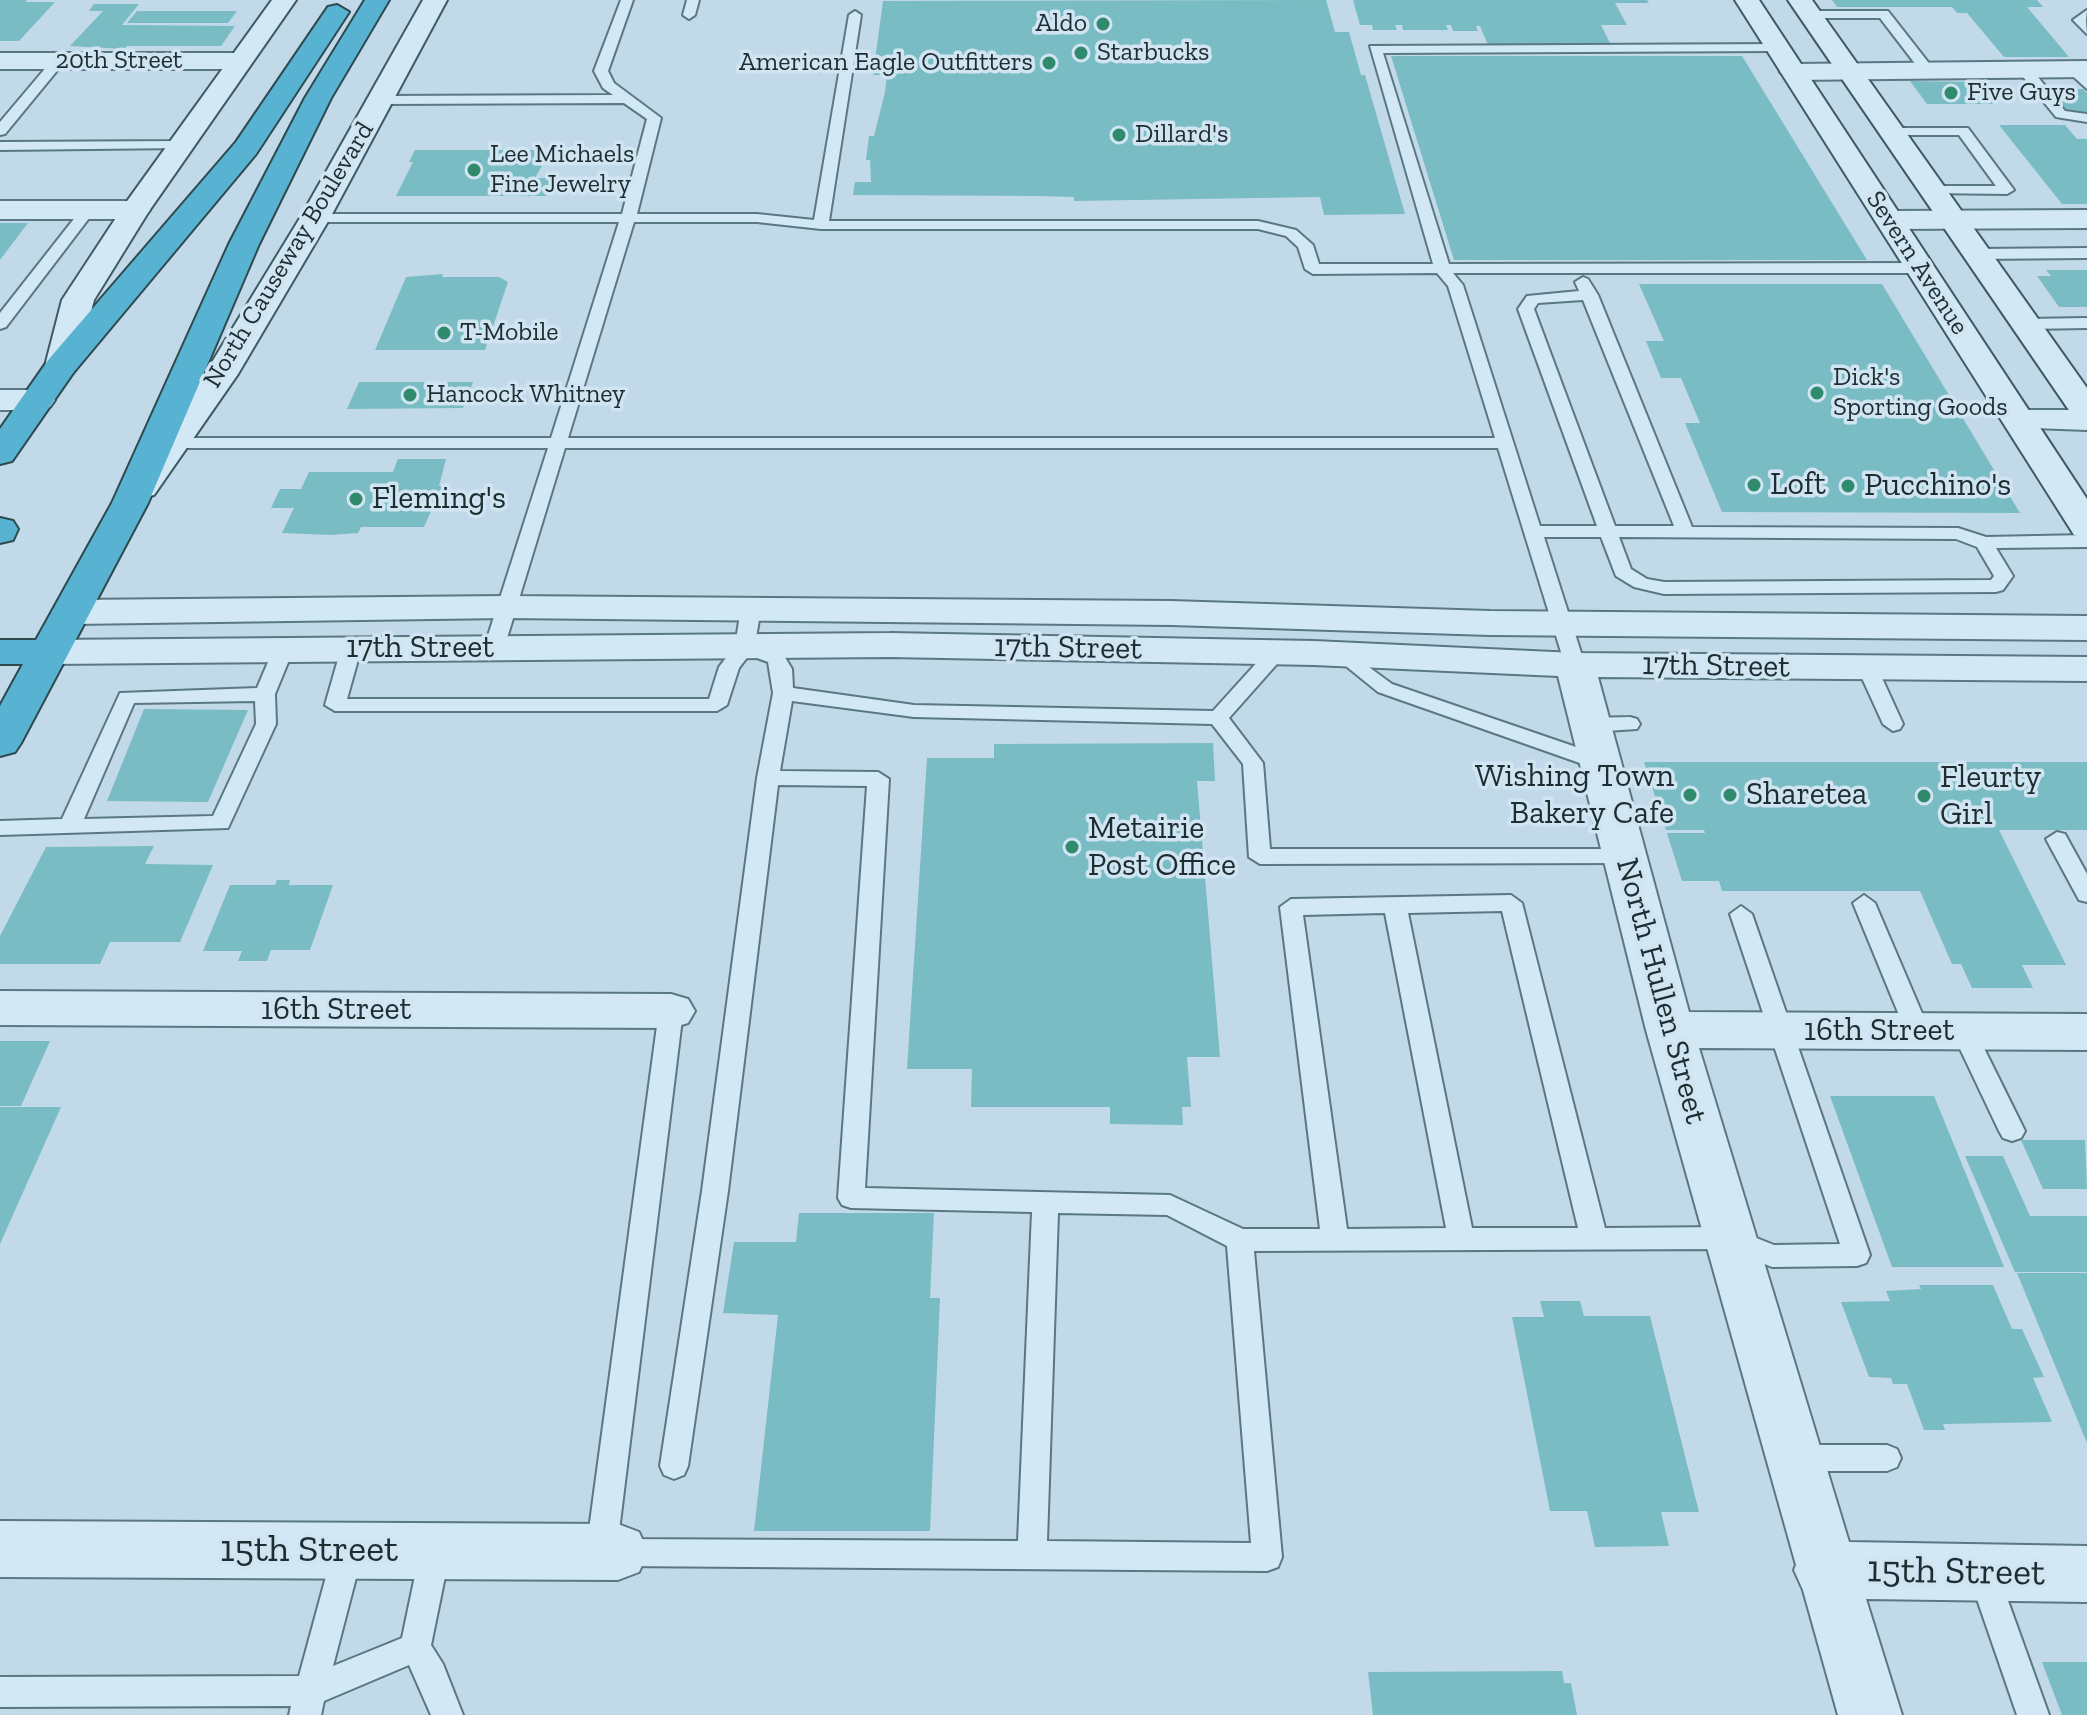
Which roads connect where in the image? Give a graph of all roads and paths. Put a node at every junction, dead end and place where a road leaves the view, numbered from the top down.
1 (284, 0) edge
2 (345, 0) edge
3 (377, 0) edge
4 (435, 0) edge
5 (627, 0) edge
6 (693, 0) edge
7 (1747, 0) edge
8 (1805, 7) edge
9 (2087, 14) edge
10 (689, 15) dead end
11 (855, 15) dead end
12 (2087, 30) edge
13 (1485, 36) dead end
14 (1607, 36) dead end
15 (1684, 48) junction
16 (1442, 49) junction
17 (1785, 59) junction
18 (0, 61) edge
19 (59, 61) junction
20 (238, 61) junction
21 (2025, 70) junction
22 (1850, 71) junction
23 (1928, 71) junction
24 (2082, 75) edge
25 (632, 99) junction
26 (381, 100) junction
27 (2087, 118) edge
28 (0, 131) edge
29 (1892, 131) junction
30 (179, 145) junction
31 (1, 146) edge
32 (1932, 190) junction
33 (89, 209) junction
34 (0, 210) edge
35 (135, 210) junction
36 (315, 218) junction
37 (628, 218) junction
38 (2087, 219) edge
39 (1890, 220) junction
40 (1953, 220) junction
41 (821, 225) junction
42 (2087, 253) edge
43 (1977, 254) junction
44 (1571, 267) junction
45 (1920, 268) junction
46 (1443, 271) junction
47 (1590, 295) junction
48 (2087, 323) edge
49 (0, 324) edge
50 (2026, 324) junction
51 (61, 366) junction
52 (0, 400) edge
53 (38, 400) junction
54 (2087, 412) edge
55 (2019, 420) junction
56 (2087, 420) edge
57 (172, 443) junction
58 (557, 443) junction
59 (1504, 443) junction
60 (0, 454) edge
61 (130, 503) junction
62 (2087, 527) edge
63 (1532, 531) junction
64 (1609, 532) junction
65 (1685, 532) junction
66 (2087, 541) edge
67 (1984, 543) junction
68 (506, 607) junction
69 (74, 612) junction
70 (1559, 624) junction
71 (748, 628) junction
72 (2087, 628) edge
73 (284, 648) junction
74 (494, 648) junction
75 (351, 649) junction
76 (0, 652) edge
77 (49, 652) junction
78 (1277, 652) junction
79 (1343, 654) junction
80 (1575, 665) junction
81 (1867, 667) junction
82 (2087, 669) edge
83 (783, 693) junction
84 (265, 694) junction
85 (1218, 718) junction
86 (1893, 724) dead end
87 (1607, 737) junction
88 (0, 743) edge
89 (768, 778) junction
90 (70, 826) junction
91 (0, 828) edge
92 (2057, 839) dead end
93 (1624, 856) junction
94 (2087, 894) edge
95 (1864, 903) dead end
96 (1395, 905) junction
97 (1741, 914) dead end
98 (0, 1008) edge
99 (671, 1011) joint
100 (1670, 1030) junction
101 (1781, 1031) junction
102 (1941, 1032) junction
103 (2087, 1032) edge
104 (2012, 1131) dead end
105 (1045, 1203) junction
106 (1594, 1238) junction
107 (1729, 1238) junction
108 (1461, 1239) junction
109 (1240, 1240) junction
110 (1335, 1240) junction
111 (1792, 1458) junction
112 (1887, 1458) dead end
113 (674, 1466) dead end
114 (0, 1549) edge
115 (348, 1550) junction
116 (435, 1551) junction
117 (610, 1552) junction
118 (1032, 1556) junction
119 (1824, 1570) junction
120 (1982, 1572) junction
121 (2087, 1574) edge
122 (415, 1647) junction
123 (0, 1692) edge
124 (308, 1703) edge
125 (447, 1715) edge
126 (1870, 1715) edge
127 (2033, 1715) edge

1 - 20 street
2 - 51 highway
3 - 61 highway, North Causeway Boulevard
4 - 26 street, North Causeway Boulevard
5 - 25 lane
6 - 10 lane
7 - 17 street, Severn Avenue
8 - 22 street, Severn Avenue
8 - 23 lane
9 - 12 lane
11 - 41 lane
13 - 16 lane
14 - 15 lane
15 - 16 lane
15 - 17 lane
16 - 46 lane, North Hullen Street
17 - 22 street
17 - 39 street, Severn Avenue
18 - 19 street, 20th Street
19 - 20 street, 20th Street
19 - 28 lane
20 - 30 street
21 - 23 street
21 - 24 street
21 - 27 lane
22 - 23 street
22 - 29 street, Severn Avenue
25 - 26 lane
25 - 37 lane
26 - 36 street, North Causeway Boulevard
29 - 32 street, Severn Avenue
29 - 32 lane
30 - 31 lane
30 - 35 street
32 - 40 street, Severn Avenue
33 - 34 street
33 - 35 street
33 - 49 lane
35 - 51 street
36 - 37 lane
36 - 57 street, North Causeway Boulevard
37 - 41 lane
37 - 58 lane
38 - 40 street
39 - 40 street
39 - 45 street, Severn Avenue
40 - 43 street, Severn Avenue
41 - 46 lane
42 - 43 lane
43 - 50 street, Severn Avenue
44 - 45 lane
44 - 46 lane
44 - 47 lane
45 - 55 street, Severn Avenue
46 - 59 lane, North Hullen Street
47 - 64 lane
47 - 65 lane
48 - 50 lane
50 - 54 street, Severn Avenue
51 - 53 highway
52 - 53 street
53 - 60 highway
55 - 56 street
55 - 62 street, Severn Avenue
57 - 58 lane
57 - 61 street, North Causeway Boulevard
58 - 59 lane
58 - 68 lane
59 - 63 lane, North Hullen Street
61 - 69 highway, North Causeway Boulevard
63 - 64 lane
63 - 70 lane, North Hullen Street
64 - 65 lane
64 - 67 lane
65 - 67 lane
66 - 67 lane
68 - 69 street, 17th Street
68 - 71 street, 17th Street
68 - 74 lane
69 - 77 highway, North Causeway Boulevard
70 - 71 street, 17th Street
70 - 72 street, 17th Street
70 - 80 lane, North Hullen Street
71 - 74 street, 17th Street
71 - 75 lane
71 - 78 street, 17th Street
71 - 83 lane
73 - 75 street, 17th Street
73 - 77 street, 17th Street
73 - 84 lane
74 - 75 street, 17th Street
76 - 77 highway
77 - 88 highway, North Causeway Boulevard
78 - 79 street, 17th Street
78 - 85 lane
79 - 80 street, 17th Street
79 - 87 lane
80 - 81 street, 17th Street
80 - 87 street, North Hullen Street
81 - 82 street, 17th Street
81 - 86 lane
83 - 85 lane
83 - 89 lane
84 - 90 lane
84 - 90 lane
85 - 93 lane
87 - 93 street, North Hullen Street
89 - 105 lane
89 - 113 lane
90 - 91 lane
92 - 94 lane
93 - 100 street, North Hullen Street
95 - 102 lane
96 - 106 lane
96 - 108 lane
96 - 110 lane
97 - 101 lane
98 - 99 street, 16th Street
99 - 117 lane
100 - 101 street, 16th Street
100 - 107 street, North Hullen Street
101 - 102 street, 16th Street
101 - 107 lane
102 - 103 street, 16th Street
102 - 104 lane
105 - 109 lane
105 - 118 lane
106 - 107 lane
106 - 108 lane
107 - 111 street, North Hullen Street
108 - 110 lane
109 - 110 lane
109 - 118 lane
111 - 112 lane
111 - 119 street, North Hullen Street
114 - 115 street, 15th Street
115 - 116 street, 15th Street
115 - 124 lane
116 - 117 street, 15th Street
116 - 122 lane
117 - 118 lane
119 - 120 street, 15th Street
119 - 126 street, North Hullen Street
120 - 121 street, 15th Street
120 - 127 lane
122 - 124 lane
122 - 125 lane
123 - 124 lane

